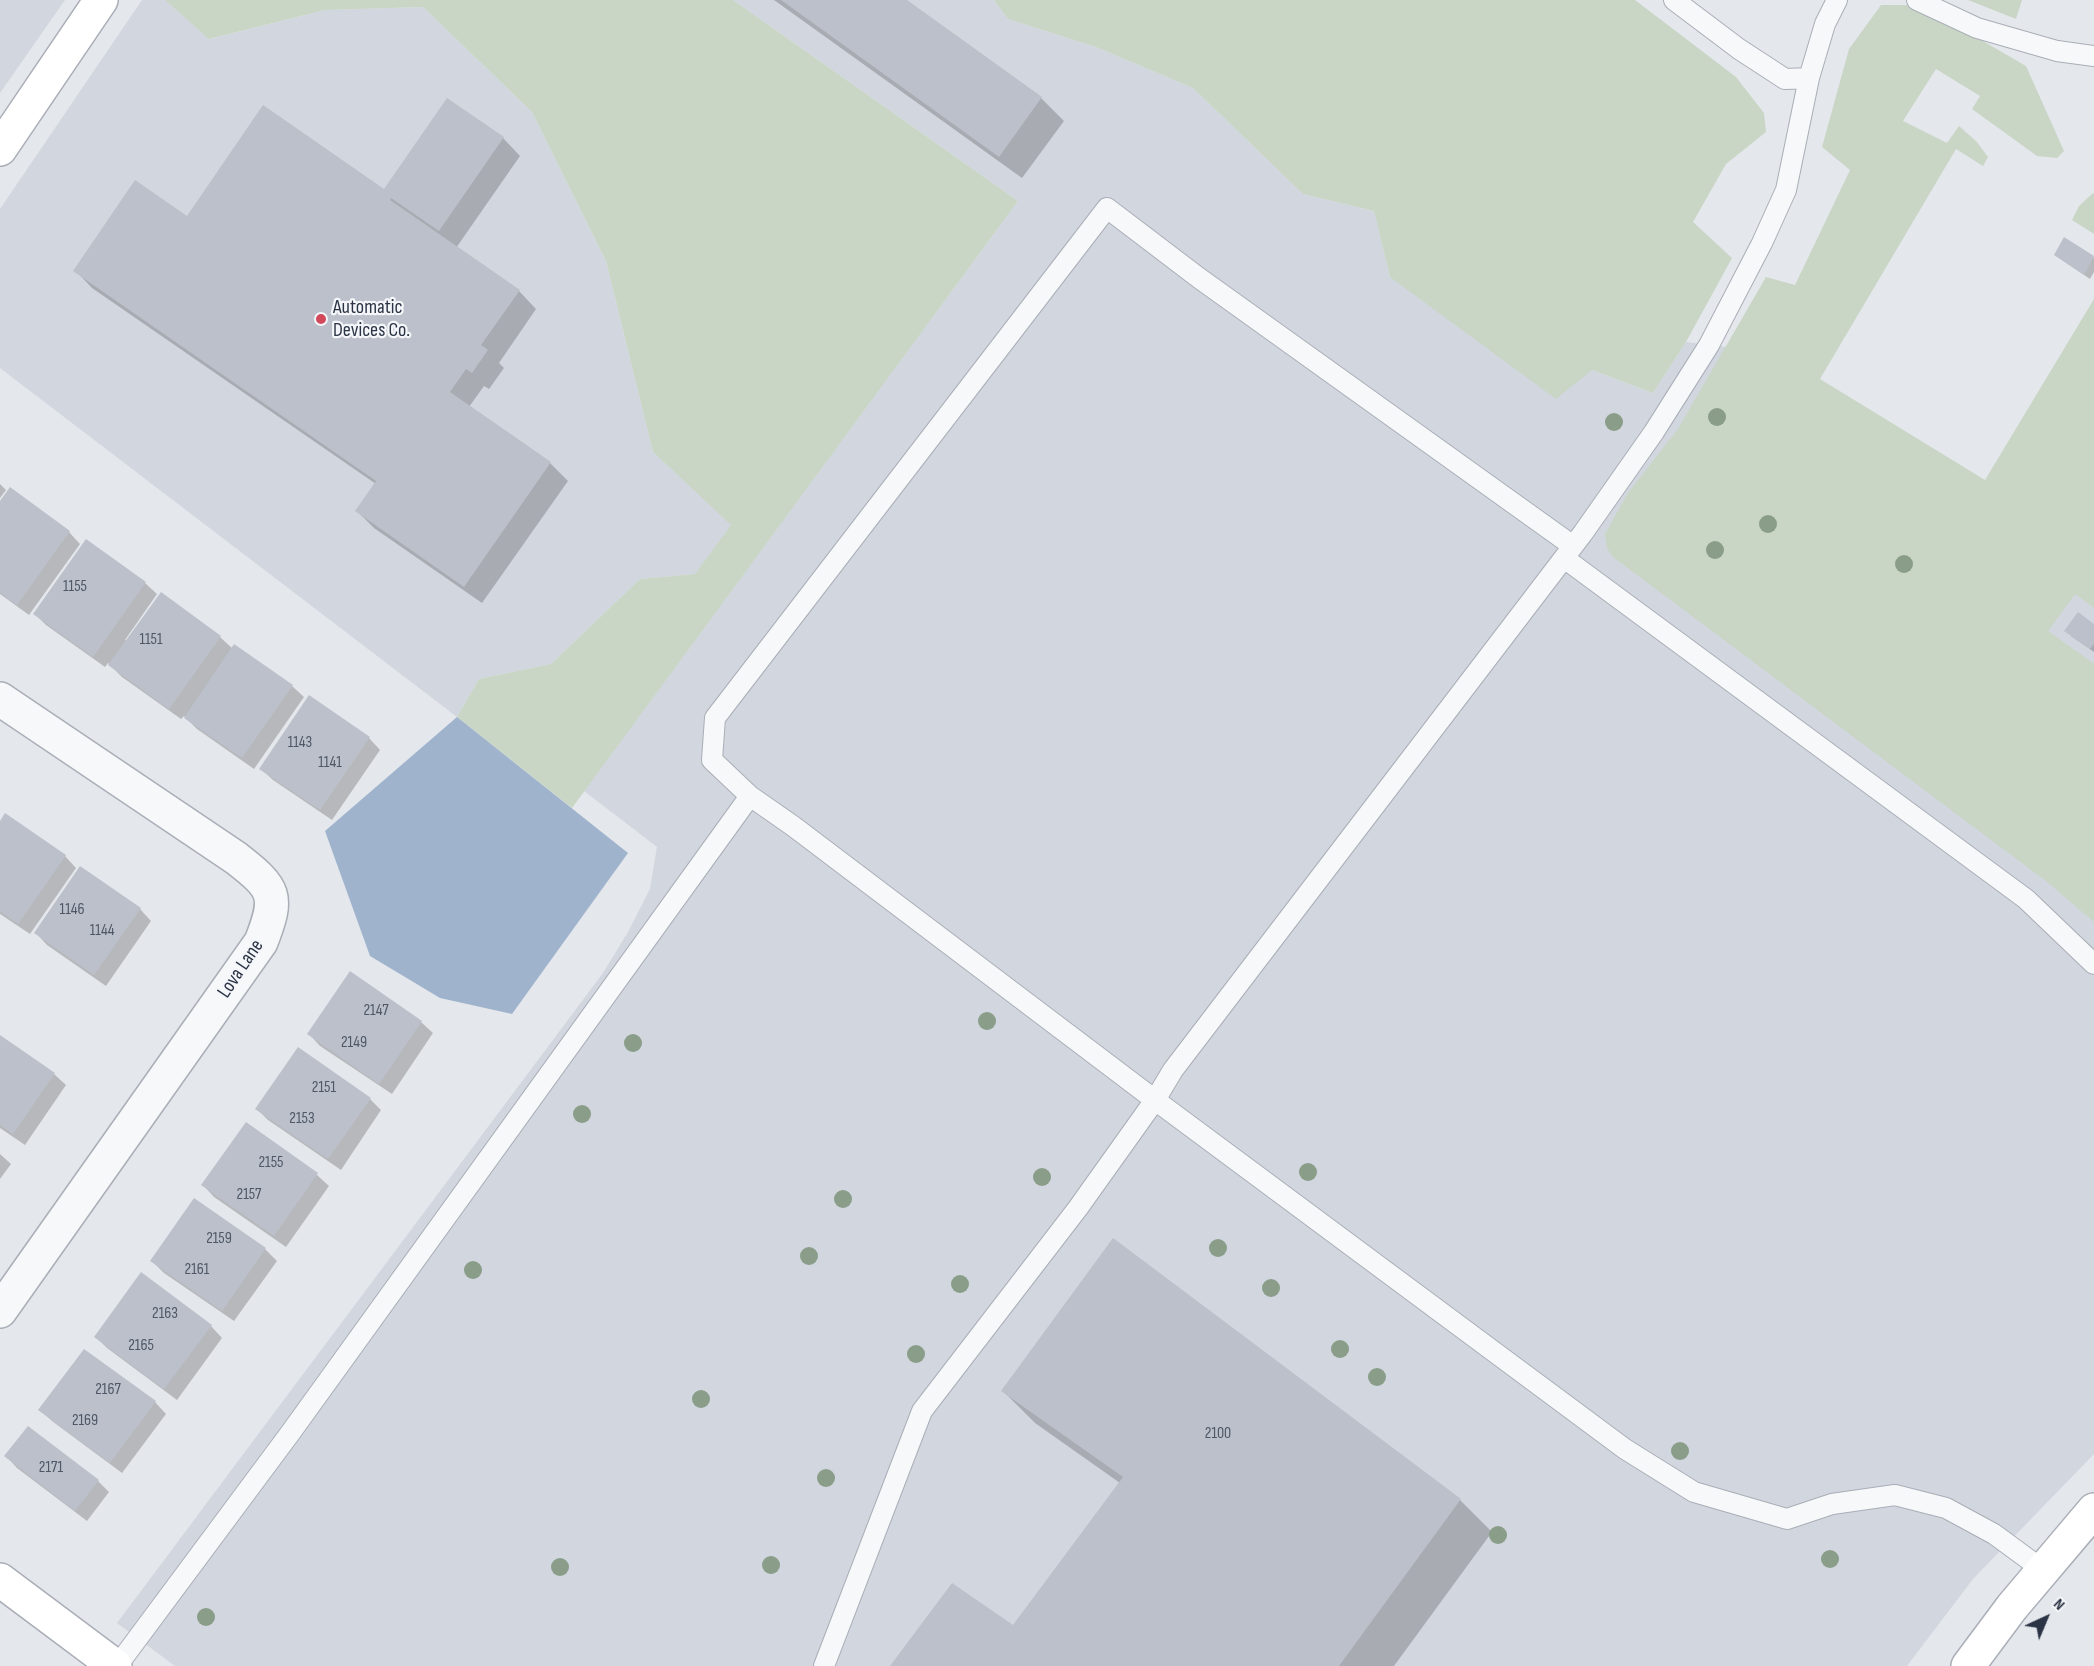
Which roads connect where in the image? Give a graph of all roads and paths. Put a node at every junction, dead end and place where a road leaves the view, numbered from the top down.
1 (101, 0) edge
2 (1674, 0) edge
3 (1837, 0) edge
4 (1917, 0) edge
5 (2094, 56) edge
6 (1809, 78) junction
7 (0, 149) edge
8 (1568, 552) junction
9 (0, 699) edge
10 (750, 796) junction
11 (2094, 964) edge
12 (1155, 1100) junction
13 (0, 1311) edge
14 (2094, 1510) edge
15 (2043, 1570) junction
16 (0, 1580) edge
17 (102, 1662) edge
18 (824, 1666) edge
19 (1968, 1666) edge

1 - 7 street
2 - 6 lane
3 - 6 lane
4 - 5 lane
6 - 8 lane
8 - 10 lane
8 - 11 lane
8 - 12 lane
9 - 13 street, Lova Lane
10 - 12 lane
10 - 17 lane
12 - 15 lane
12 - 18 lane
14 - 15 street
15 - 19 street
16 - 17 street

